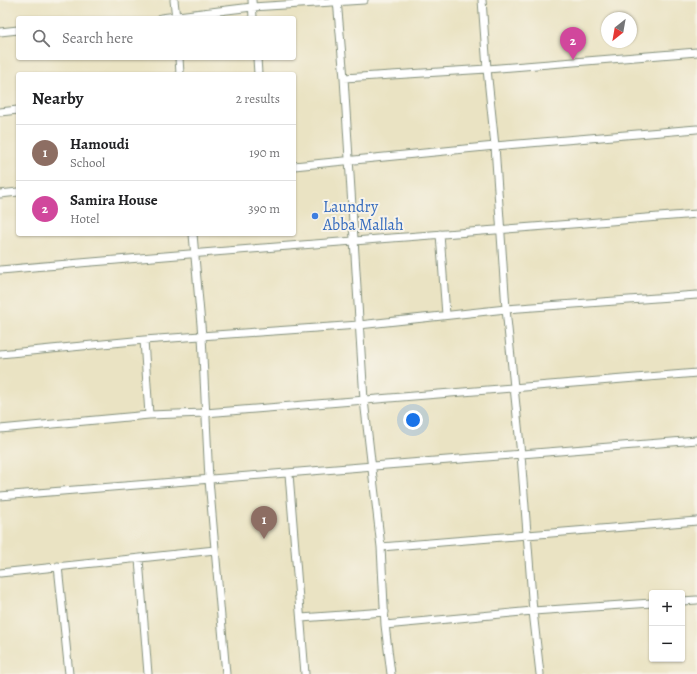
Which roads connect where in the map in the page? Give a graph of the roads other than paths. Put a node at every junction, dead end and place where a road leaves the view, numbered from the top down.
1 (174, 0) edge
2 (364, 0) edge
3 (482, 0) edge
4 (337, 1) edge
5 (252, 4) edge
6 (176, 16) edge
7 (182, 16) edge
8 (253, 16) edge
9 (16, 30) edge
10 (0, 32) edge
11 (697, 52) edge
12 (179, 60) edge
13 (257, 60) edge
14 (486, 69) junction
15 (180, 72) edge
16 (258, 72) edge
17 (344, 78) junction
18 (16, 110) edge
19 (0, 112) edge
20 (697, 130) edge
21 (495, 146) junction
22 (349, 160) junction
23 (296, 166) edge
24 (16, 192) edge
25 (0, 194) edge
26 (697, 214) edge
27 (501, 230) junction
28 (440, 234) junction
29 (192, 236) edge
30 (354, 241) junction
31 (194, 253) junction
32 (0, 270) edge
33 (697, 295) edge
34 (506, 309) junction
35 (446, 315) junction
36 (359, 325) junction
37 (202, 336) junction
38 (144, 340) junction
39 (0, 354) edge
40 (697, 373) edge
41 (514, 388) junction
42 (364, 400) junction
43 (205, 413) junction
44 (149, 415) junction
45 (0, 429) edge
46 (697, 440) edge
47 (521, 455) junction
48 (372, 467) junction
49 (289, 474) junction
50 (209, 480) junction
51 (0, 496) edge
52 (697, 521) edge
53 (526, 535) junction
54 (381, 547) junction
55 (215, 550) junction
56 (139, 559) junction
57 (58, 566) junction
58 (0, 573) edge
59 (697, 600) edge
60 (685, 601) edge
61 (649, 603) edge
62 (385, 612) junction
63 (533, 612) junction
64 (301, 618) junction
65 (385, 625) junction
66 (69, 674) edge
67 (148, 674) edge
68 (226, 674) edge
69 (305, 674) edge
70 (391, 674) edge
71 (540, 674) edge

1 - 6 street
2 - 4 street
3 - 14 street
4 - 5 street
4 - 17 street
5 - 7 street
5 - 8 street
9 - 10 street
11 - 14 street
12 - 15 street
13 - 16 street
14 - 17 street
14 - 21 street
17 - 22 street
18 - 19 street
20 - 21 street
21 - 22 street
21 - 27 street
22 - 23 street
22 - 30 street
24 - 25 street
26 - 27 street
27 - 28 street
27 - 34 street
28 - 30 street
28 - 35 street
29 - 31 street
30 - 31 street
30 - 36 street
31 - 32 street
31 - 37 street
33 - 34 street
34 - 35 street
34 - 41 street
35 - 36 street
36 - 37 street
36 - 42 street
37 - 38 street
37 - 43 street
38 - 39 street
38 - 44 street
40 - 41 street
41 - 42 street
41 - 47 street
42 - 43 street
42 - 48 street
43 - 44 street
43 - 50 street
44 - 45 street
46 - 47 street
47 - 48 street
47 - 53 street
48 - 49 street
48 - 54 street
49 - 50 street
49 - 64 street
50 - 51 street
50 - 55 street
52 - 53 street
53 - 54 street
53 - 63 street
54 - 62 street
55 - 56 street
55 - 68 street
56 - 57 street
56 - 67 street
57 - 58 street
57 - 66 street
59 - 60 street
61 - 63 street
62 - 64 street
62 - 65 street
63 - 65 street
63 - 71 street
64 - 69 street
65 - 70 street

